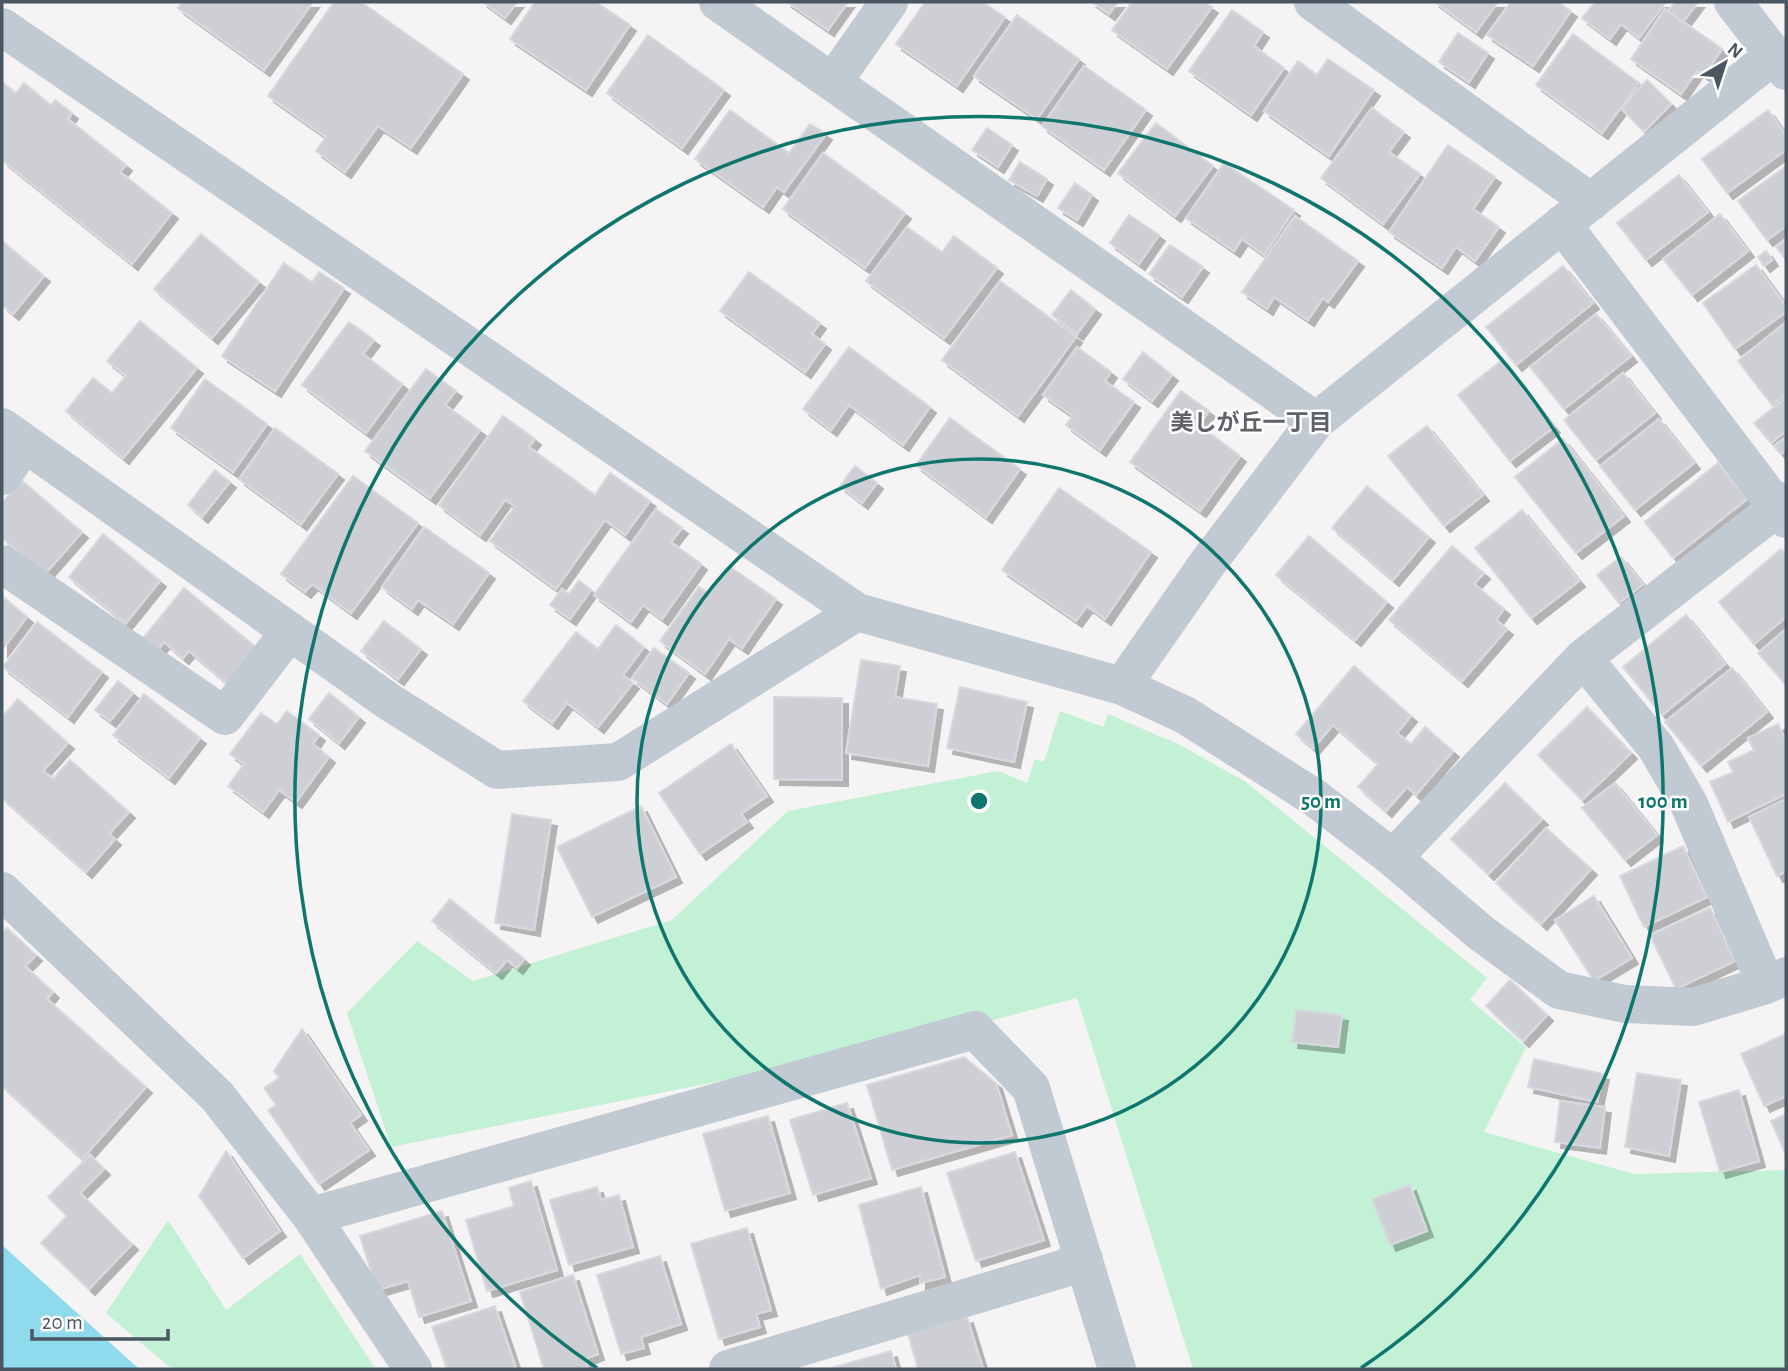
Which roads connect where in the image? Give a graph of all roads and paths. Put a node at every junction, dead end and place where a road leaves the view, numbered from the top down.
1 (16, 2) edge
2 (718, 2) edge
3 (889, 2) edge
4 (1313, 2) edge
5 (1732, 2) edge
6 (2, 25) edge
7 (1780, 63) edge
8 (833, 82) junction
9 (1576, 213) junction
10 (1317, 421) junction
11 (13, 435) edge
12 (2, 476) edge
13 (1783, 509) edge
14 (2, 564) edge
15 (857, 612) junction
16 (290, 631) junction
17 (1583, 657) junction
18 (1122, 686) junction
19 (1393, 858) junction
20 (2, 891) edge
21 (1776, 981) edge
22 (311, 1216) junction
23 (1084, 1259) junction
24 (413, 1369) edge
25 (728, 1369) edge
26 (1117, 1369) edge

1 - 6 street
2 - 8 street
3 - 8 street
4 - 9 street
5 - 7 street
6 - 15 street
7 - 9 street
8 - 10 street
9 - 10 street
9 - 13 street
10 - 18 street
11 - 12 street
11 - 16 street
13 - 17 street
14 - 16 street
15 - 16 street
15 - 18 street
17 - 19 street
17 - 21 street
18 - 19 street
19 - 21 street
20 - 22 street
22 - 23 street
22 - 24 street
23 - 25 street
23 - 26 street

